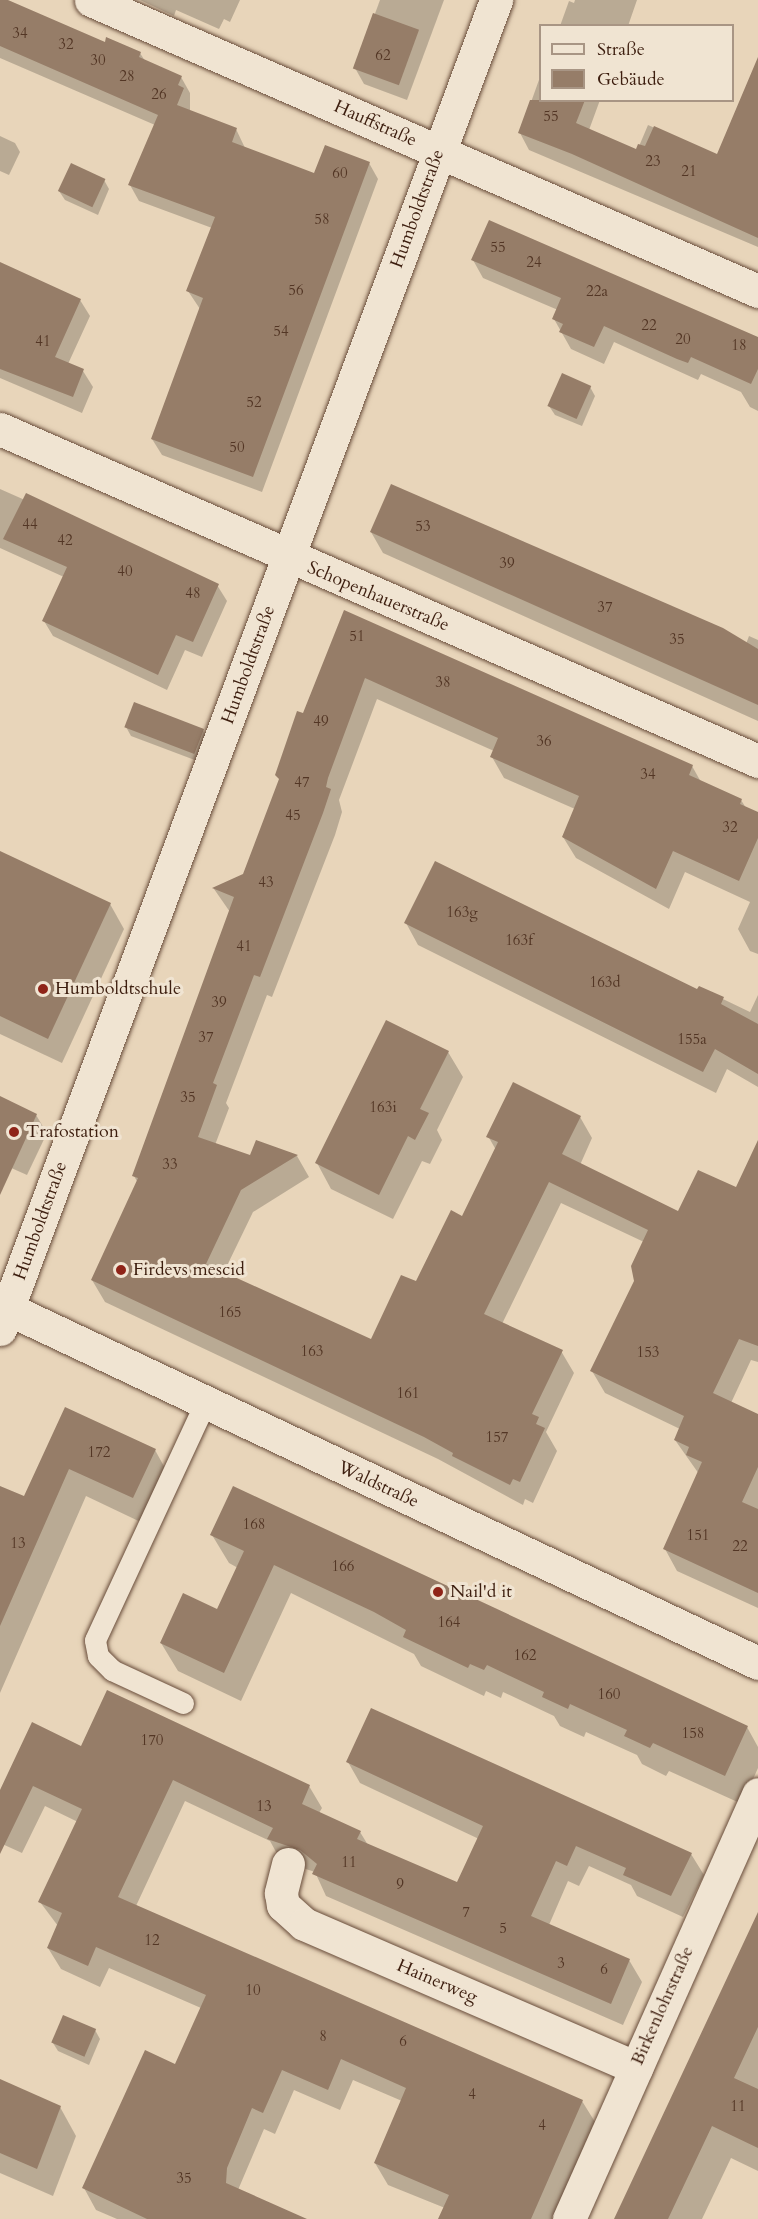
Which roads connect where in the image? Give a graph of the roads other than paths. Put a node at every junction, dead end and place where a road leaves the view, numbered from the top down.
1 (91, 0) edge
2 (496, 0) edge
3 (439, 152) junction
4 (758, 291) edge
5 (0, 429) edge
6 (289, 558) junction
7 (758, 761) edge
8 (3, 1314) edge
9 (205, 1403) junction
10 (758, 1663) edge
11 (183, 1703) dead end
12 (758, 1794) edge
13 (288, 1864) dead end
14 (636, 2068) junction
15 (569, 2219) edge

1 - 3 street, Hauffstraße
2 - 3 street, Humboldtstraße
3 - 4 street, Hauffstraße
3 - 6 street, Humboldtstraße
5 - 6 street, Schopenhauerstraße
6 - 7 street, Schopenhauerstraße
6 - 8 street, Humboldtstraße
8 - 9 street, Waldstraße
9 - 10 street, Waldstraße
9 - 11 lane
12 - 14 street, Birkenlohrstraße
13 - 14 street, Hainerweg
14 - 15 street, Birkenlohrstraße

